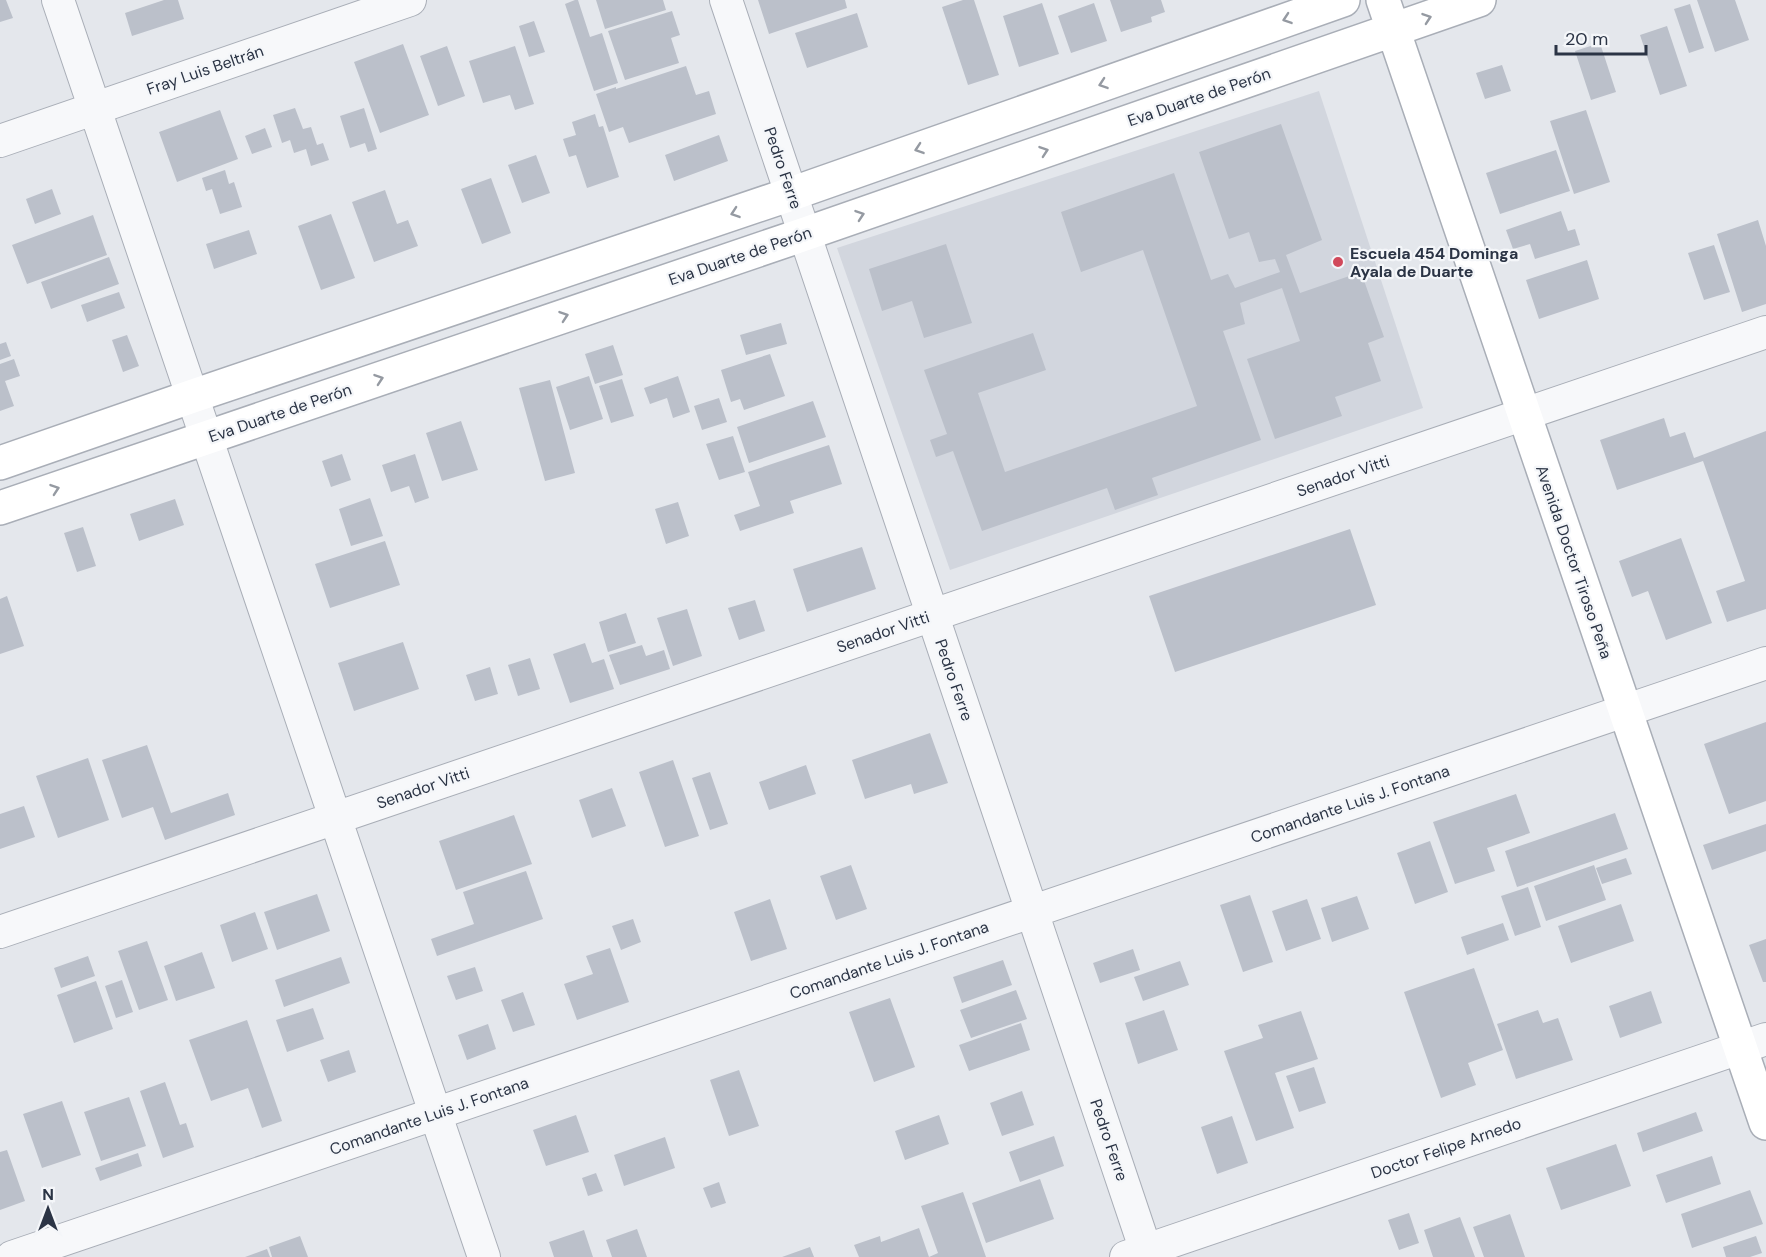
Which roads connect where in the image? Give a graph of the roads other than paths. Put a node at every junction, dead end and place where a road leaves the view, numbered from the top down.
1 (58, 0) edge
2 (410, 0) edge
3 (726, 0) edge
4 (1343, 0) edge
5 (1479, 0) edge
6 (1388, 15) edge
7 (94, 108) junction
8 (0, 141) edge
9 (791, 194) junction
10 (805, 234) junction
11 (1766, 332) edge
12 (193, 396) junction
13 (1523, 415) junction
14 (207, 437) junction
15 (0, 463) edge
16 (0, 508) edge
17 (933, 615) junction
18 (1766, 663) edge
19 (1625, 711) junction
20 (336, 818) junction
21 (1032, 912) junction
22 (0, 932) edge
23 (1753, 1044) edge
24 (436, 1113) junction
25 (1766, 1123) edge
26 (1140, 1255) edge
27 (12, 1257) edge
28 (484, 1257) edge

1 - 7 street
2 - 7 street, Fray Luis Beltrán
3 - 9 street, Pedro Ferre
4 -> 9 street
6 -> 5 street, Eva Duarte de Perón
10 -> 6 street, Eva Duarte de Perón
6 - 13 street, Avenida Doctor Tiroso Peña
7 - 8 street, Fray Luis Beltrán
7 - 12 street
9 - 10 street, Pedro Ferre
9 -> 12 street
14 -> 10 street, Eva Duarte de Perón
10 - 17 street, Pedro Ferre
11 - 13 street, Senador Vitti
12 - 14 street
12 - 15 street
13 - 17 street, Senador Vitti
13 - 19 street, Avenida Doctor Tiroso Peña
16 -> 14 street, Eva Duarte de Perón
14 - 20 street
17 - 20 street, Senador Vitti
17 - 21 street, Pedro Ferre
18 - 19 street, Comandante Luis J. Fontana
19 - 21 street, Comandante Luis J. Fontana
19 - 23 street, Avenida Doctor Tiroso Peña
20 - 22 street, Senador Vitti
20 - 24 street
21 - 24 street, Comandante Luis J. Fontana
21 - 26 street, Pedro Ferre
23 - 25 street, Avenida Doctor Tiroso Peña
23 - 26 street, Doctor Felipe Arnedo
24 - 27 street, Comandante Luis J. Fontana
24 - 28 street

